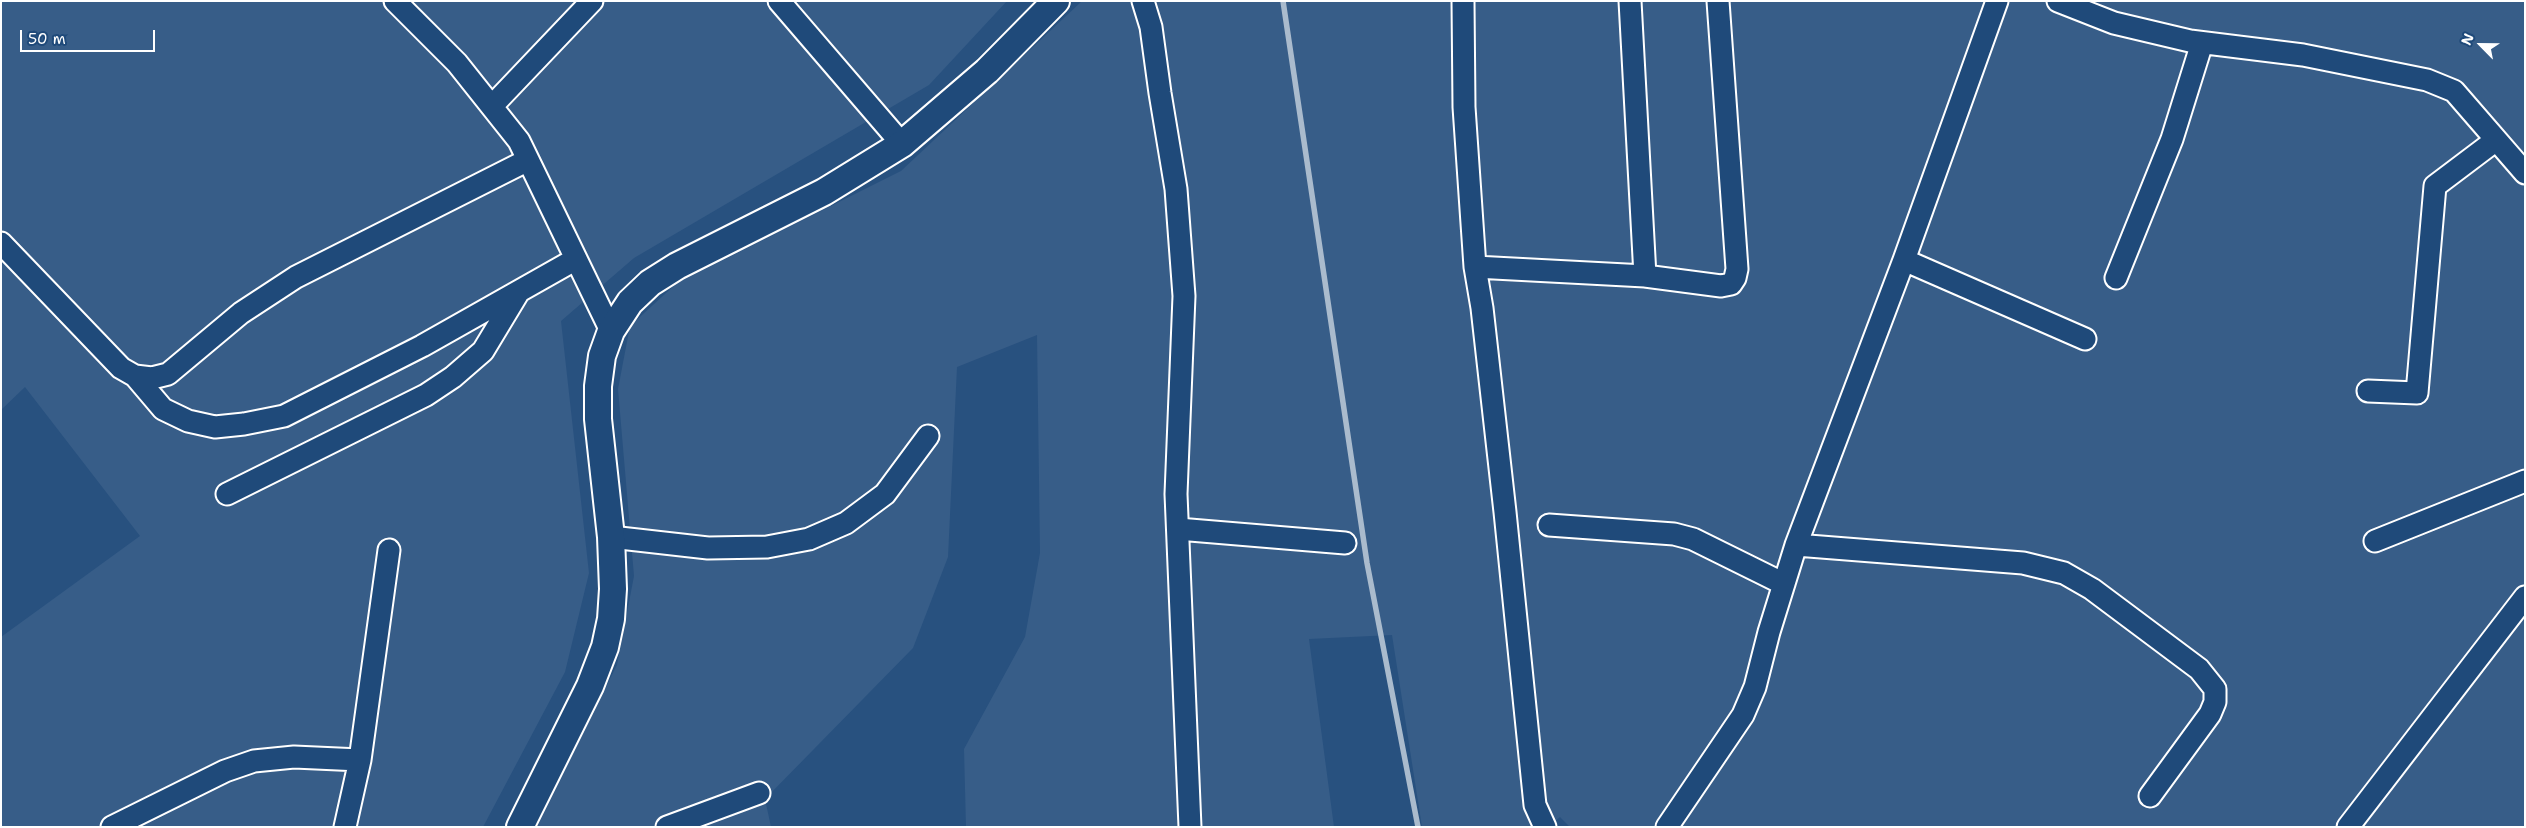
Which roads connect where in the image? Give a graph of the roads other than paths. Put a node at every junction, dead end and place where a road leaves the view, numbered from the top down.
1 (395, 1) edge
2 (592, 1) edge
3 (779, 1) edge
4 (1056, 1) edge
5 (1143, 1) edge
6 (1463, 1) edge
7 (1630, 1) edge
8 (1718, 1) edge
9 (1997, 1) edge
10 (2058, 1) edge
11 (2202, 43) junction
12 (493, 106) junction
13 (2496, 140) junction
14 (902, 144) junction
15 (528, 160) junction
16 (2525, 173) edge
17 (1, 242) edge
18 (576, 259) junction
19 (1904, 260) junction
20 (1475, 267) junction
21 (1645, 276) junction
22 (2116, 278) dead end
23 (519, 291) junction
24 (611, 331) junction
25 (2085, 339) dead end
26 (135, 376) junction
27 (2368, 391) dead end
28 (928, 436) dead end
29 (2525, 481) edge
30 (227, 494) dead end
31 (1549, 526) dead end
32 (1178, 529) junction
33 (610, 537) junction
34 (2375, 541) dead end
35 (1344, 543) dead end
36 (1796, 545) junction
37 (389, 550) dead end
38 (1784, 584) junction
39 (2525, 598) edge
40 (360, 760) junction
41 (759, 793) dead end
42 (2150, 796) dead end
43 (112, 827) edge
44 (345, 827) edge
45 (520, 827) edge
46 (667, 827) edge
47 (1190, 827) edge
48 (1545, 827) edge
49 (1667, 827) edge
50 (2348, 827) edge

1 - 12 street
2 - 12 street
3 - 14 street
4 - 14 main road
5 - 32 street
6 - 20 street
7 - 21 street
8 - 21 street
9 - 19 street
10 - 11 street
11 - 13 street
11 - 22 street
12 - 15 street
13 - 16 street
13 - 27 street
14 - 24 main road
15 - 18 street
15 - 26 street
17 - 26 street
18 - 23 street
18 - 24 street
19 - 25 street
19 - 36 street
20 - 21 street
20 - 48 street
23 - 26 street
23 - 30 street
24 - 33 main road
28 - 33 street
29 - 34 street
31 - 38 street
32 - 35 street
32 - 47 street
33 - 45 main road
36 - 38 street
36 - 42 street
37 - 40 street
38 - 49 street
39 - 50 street
40 - 43 street
40 - 44 street
41 - 46 street

